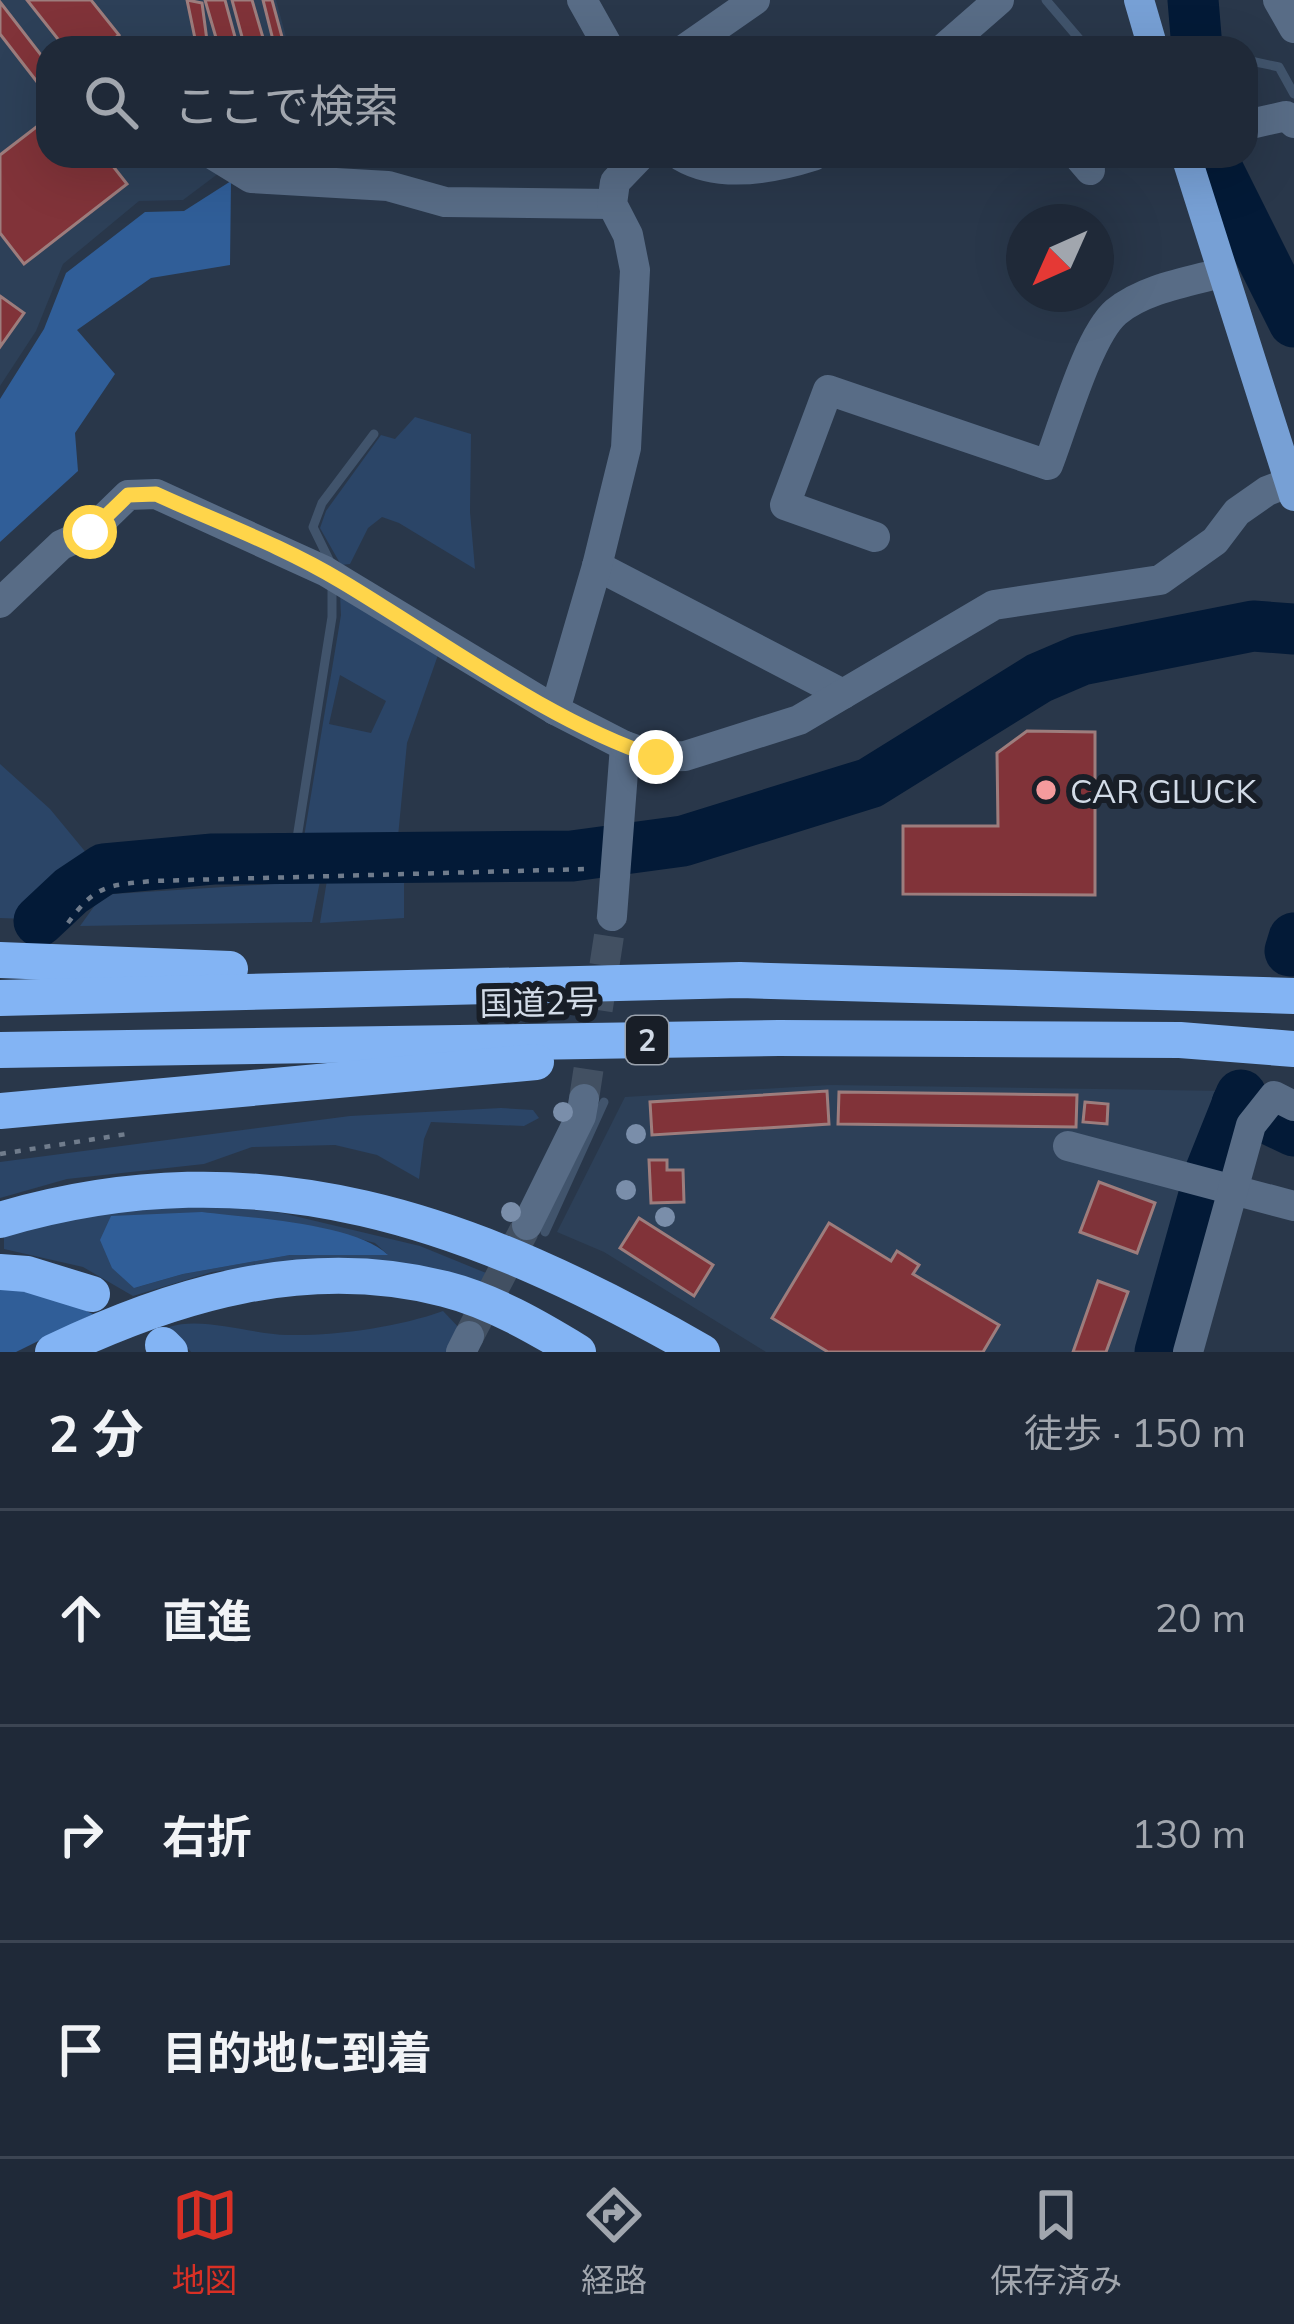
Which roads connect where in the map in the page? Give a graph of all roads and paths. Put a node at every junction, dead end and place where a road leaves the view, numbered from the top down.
1 (583, 0) edge
2 (755, 0) edge
3 (999, 0) edge
4 (1139, 0) edge
5 (1278, 0) edge
6 (1294, 28) edge
7 (602, 36) edge
8 (703, 36) edge
9 (970, 36) edge
10 (1150, 36) edge
11 (1258, 122) edge
12 (1294, 124) edge
13 (235, 168) edge
14 (628, 168) edge
15 (714, 168) edge
16 (758, 168) edge
17 (1190, 168) edge
18 (612, 204) junction
19 (1221, 273) junction
20 (1292, 489) edge
21 (875, 537) dead end
22 (598, 566) junction
23 (0, 603) edge
24 (842, 694) junction
25 (555, 710) junction
26 (625, 746) junction
27 (618, 857) junction
28 (612, 916) tunnel mouth
29 (68, 923) dead end
30 (0, 960) edge
31 (740, 980) junction
32 (1294, 996) edge
33 (0, 998) edge
34 (779, 1038) junction
35 (1294, 1049) edge
36 (0, 1050) edge
37 (584, 1099) tunnel mouth
38 (0, 1111) edge
39 (1271, 1111) edge
40 (136, 1133) dead end
41 (1068, 1146) dead end
42 (0, 1154) edge
43 (1216, 1187) junction
44 (1294, 1206) edge
45 (0, 1220) edge
46 (527, 1225) tunnel mouth
47 (0, 1272) edge
48 (555, 1274) junction
49 (92, 1294) dead end
50 (569, 1348) edge
51 (52, 1352) edge
52 (656, 1352) edge
53 (701, 1352) edge
54 (1188, 1352) edge

1 - 7 street
2 - 8 street
3 - 9 street
4 - 10 main road
5 - 6 street
11 - 12 street
13 - 18 street
14 - 18 street
15 - 16 street
17 - 19 main road
18 - 22 street
19 - 20 main road
19 - 21 street
20 - 24 street
22 - 24 street
22 - 25 street
23 - 25 street
24 - 26 street
25 - 26 street
26 - 27 street
27 - 28 street
27 - 29 path
30 - 31 highway
31 - 32 highway, 国道2号 / 2
31 - 33 highway, 国道2号 / 2
34 - 35 highway, 国道2号 / 2
34 - 36 highway, 国道2号 / 2
34 - 38 highway
37 - 46 street
39 - 43 street
40 - 42 path
41 - 43 street
43 - 44 street
43 - 54 street
45 - 48 highway
47 - 49 highway
48 - 52 highway
48 - 53 highway
50 - 51 highway

